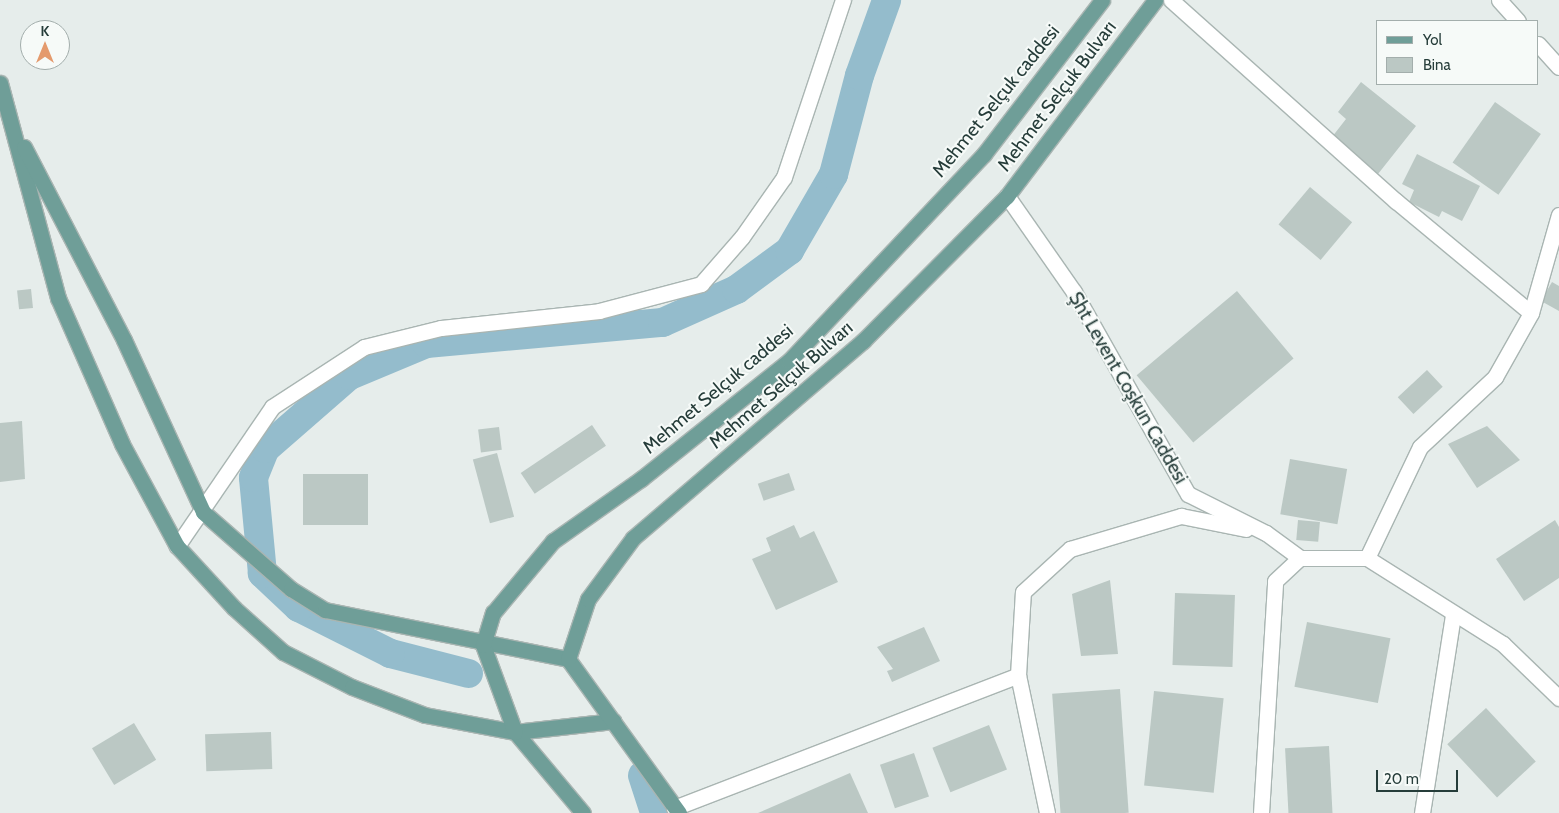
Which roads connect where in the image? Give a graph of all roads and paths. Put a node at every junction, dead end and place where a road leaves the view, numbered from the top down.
1 (843, 0) edge
2 (1102, 0) edge
3 (1155, 0) edge
4 (1171, 0) edge
5 (1498, 0) edge
6 (1517, 20) edge
7 (1539, 45) edge
8 (1559, 67) edge
9 (0, 83) edge
10 (11, 121) junction
11 (1007, 196) junction
12 (1559, 215) edge
13 (1530, 313) junction
14 (203, 512) junction
15 (1266, 533) junction
16 (177, 546) junction
17 (1300, 558) junction
18 (1367, 558) junction
19 (1453, 614) junction
20 (483, 645) junction
21 (568, 659) junction
22 (1018, 674) junction
23 (1559, 698) edge
24 (613, 722) junction
25 (515, 732) junction
26 (677, 810) edge
27 (583, 813) edge
28 (1047, 813) edge
29 (1261, 813) edge
30 (1422, 813) edge

1 - 14 street
2 - 20 main road, Mehmet Selçuk caddesi
3 - 11 main road, Mehmet Selçuk Bulvarı
4 - 13 street
5 - 6 street
7 - 8 street
9 - 10 main road
10 - 14 main road
10 - 16 main road
11 - 15 street, Şht Levent Coşkun Caddesi
11 - 21 main road, Mehmet Selçuk Bulvarı
12 - 13 street
13 - 18 street
14 - 16 street
14 - 20 main road
15 - 17 street, Şht Levent Coşkun Caddesi
15 - 22 street
16 - 25 main road
17 - 18 street
17 - 29 street
18 - 19 street
19 - 23 street
19 - 30 street
20 - 21 main road
20 - 25 main road
21 - 24 main road
22 - 26 street
22 - 28 street
24 - 25 main road
24 - 26 main road
25 - 27 main road

